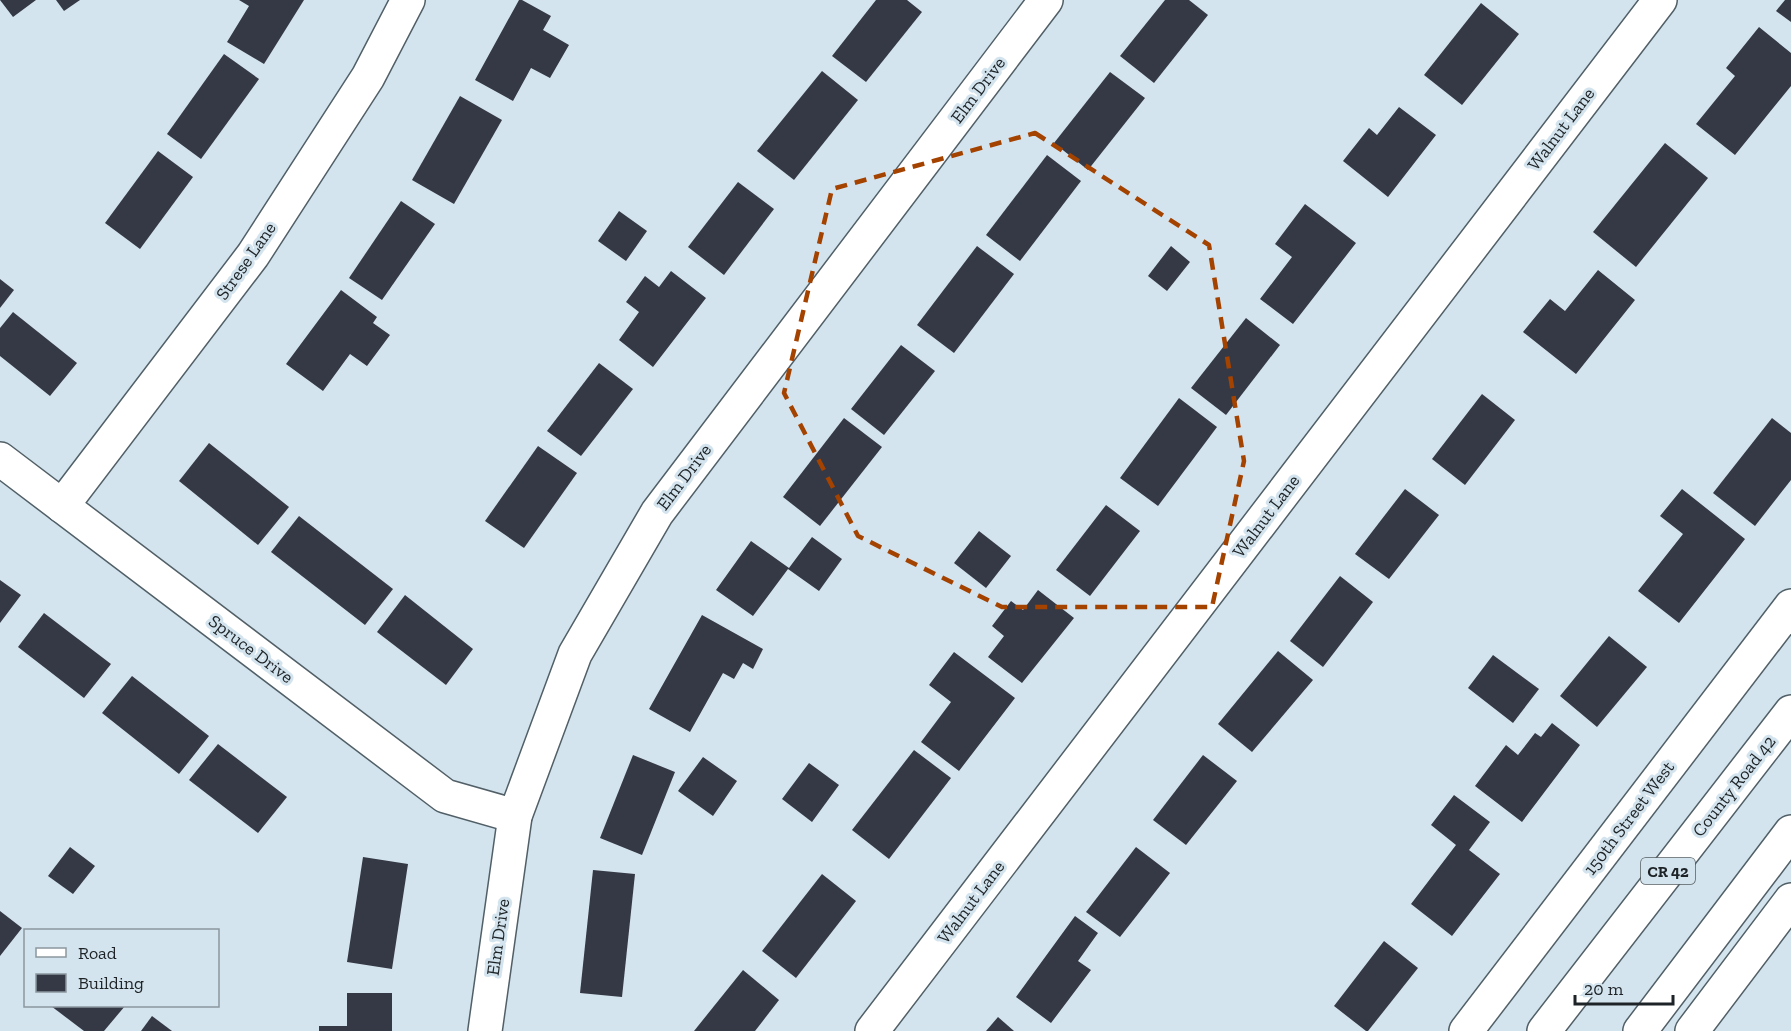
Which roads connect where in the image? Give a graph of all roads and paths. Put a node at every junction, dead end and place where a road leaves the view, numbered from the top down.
1 (408, 0) edge
2 (1046, 0) edge
3 (1660, 0) edge
4 (0, 459) edge
5 (62, 506) junction
6 (1791, 606) edge
7 (1791, 712) edge
8 (515, 816) junction
9 (1791, 832) edge
10 (1791, 900) edge
11 (485, 1031) edge
12 (872, 1031) edge
13 (1466, 1031) edge
14 (1544, 1031) edge
15 (1640, 1031) edge
16 (1692, 1031) edge

1 - 5 main road, Strese Lane
2 - 8 main road, Elm Drive
3 - 12 main road, Walnut Lane
4 - 5 main road, Spruce Drive
5 - 8 main road, Spruce Drive
6 - 13 main road, 150th Street West
7 - 14 main road, County Road 42 / CR 42
8 - 11 main road, Elm Drive
9 - 15 main road
10 - 16 main road

